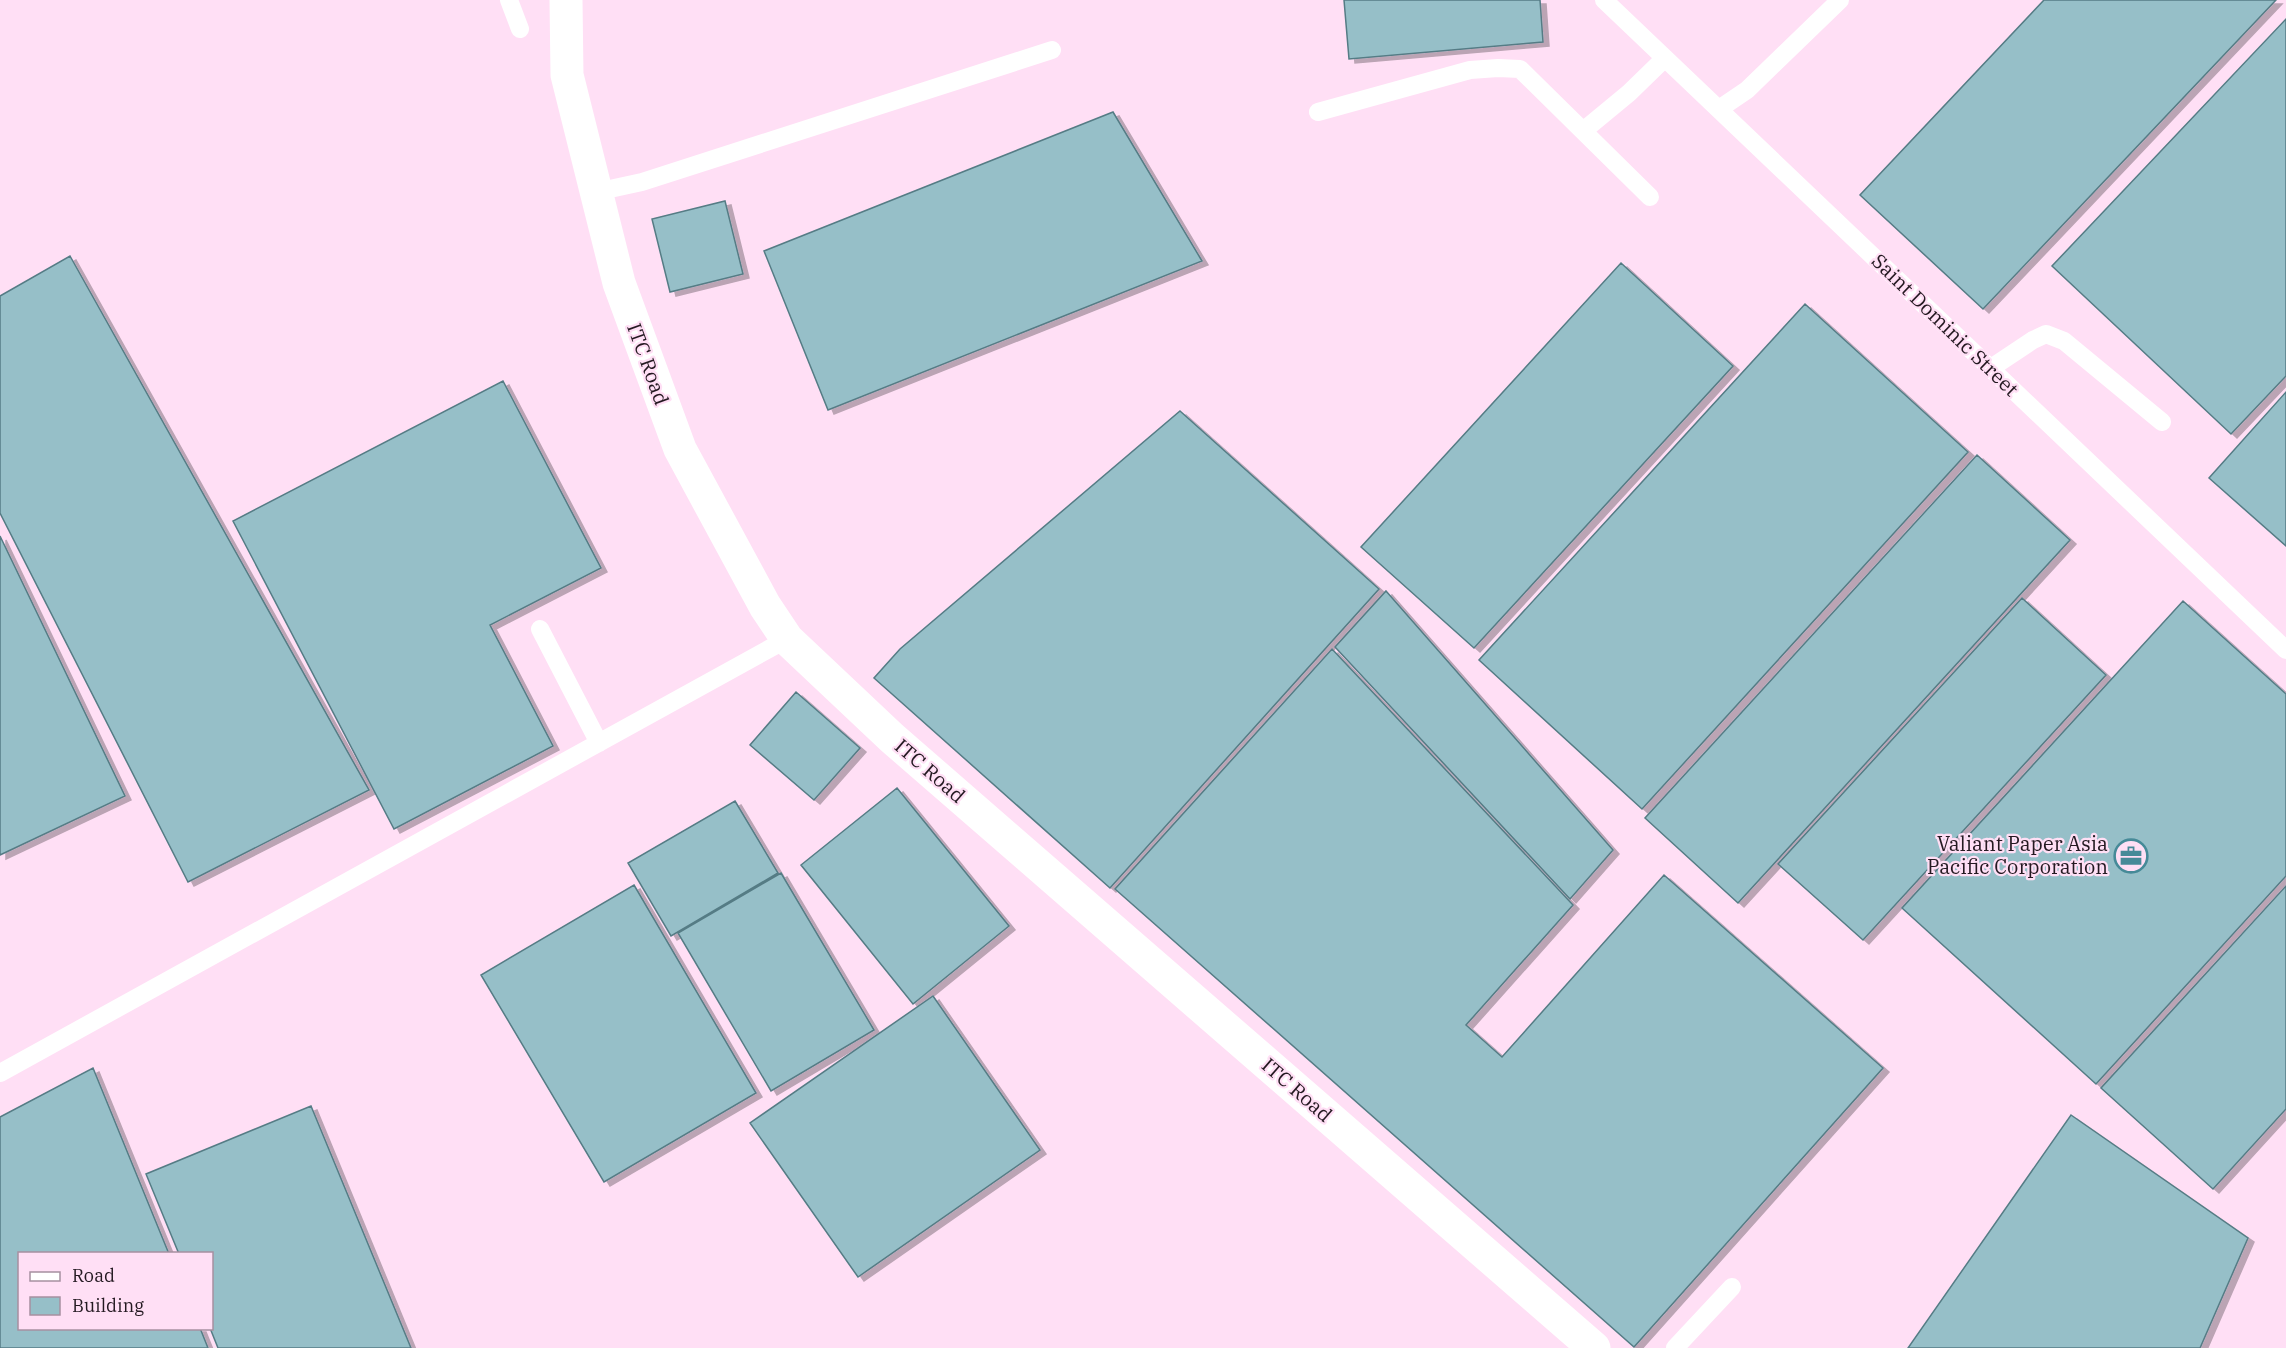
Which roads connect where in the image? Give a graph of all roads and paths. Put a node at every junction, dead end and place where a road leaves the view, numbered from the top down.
1 (510, 0) edge
2 (566, 0) edge
3 (1604, 0) edge
4 (1840, 0) edge
5 (520, 29) dead end
6 (1052, 50) dead end
7 (1665, 58) junction
8 (1719, 109) junction
9 (1318, 111) dead end
10 (1583, 131) junction
11 (596, 192) junction
12 (1650, 197) dead end
13 (1991, 368) junction
14 (2162, 422) dead end
15 (540, 629) dead end
16 (787, 639) junction
17 (2286, 650) edge
18 (599, 743) junction
19 (0, 1073) edge
20 (1732, 1287) dead end
21 (1594, 1348) edge
22 (1675, 1348) edge

1 - 5 lane
2 - 11 street, ITC Road
3 - 7 lane, Saint Dominic Street
4 - 8 lane
6 - 11 lane
7 - 8 lane, Saint Dominic Street
7 - 10 lane
8 - 13 lane, Saint Dominic Street
9 - 10 lane
10 - 12 lane
11 - 16 street, ITC Road
13 - 14 lane
13 - 17 lane, Saint Dominic Street
15 - 18 lane
16 - 18 lane
16 - 21 street, ITC Road
18 - 19 lane
20 - 22 lane

